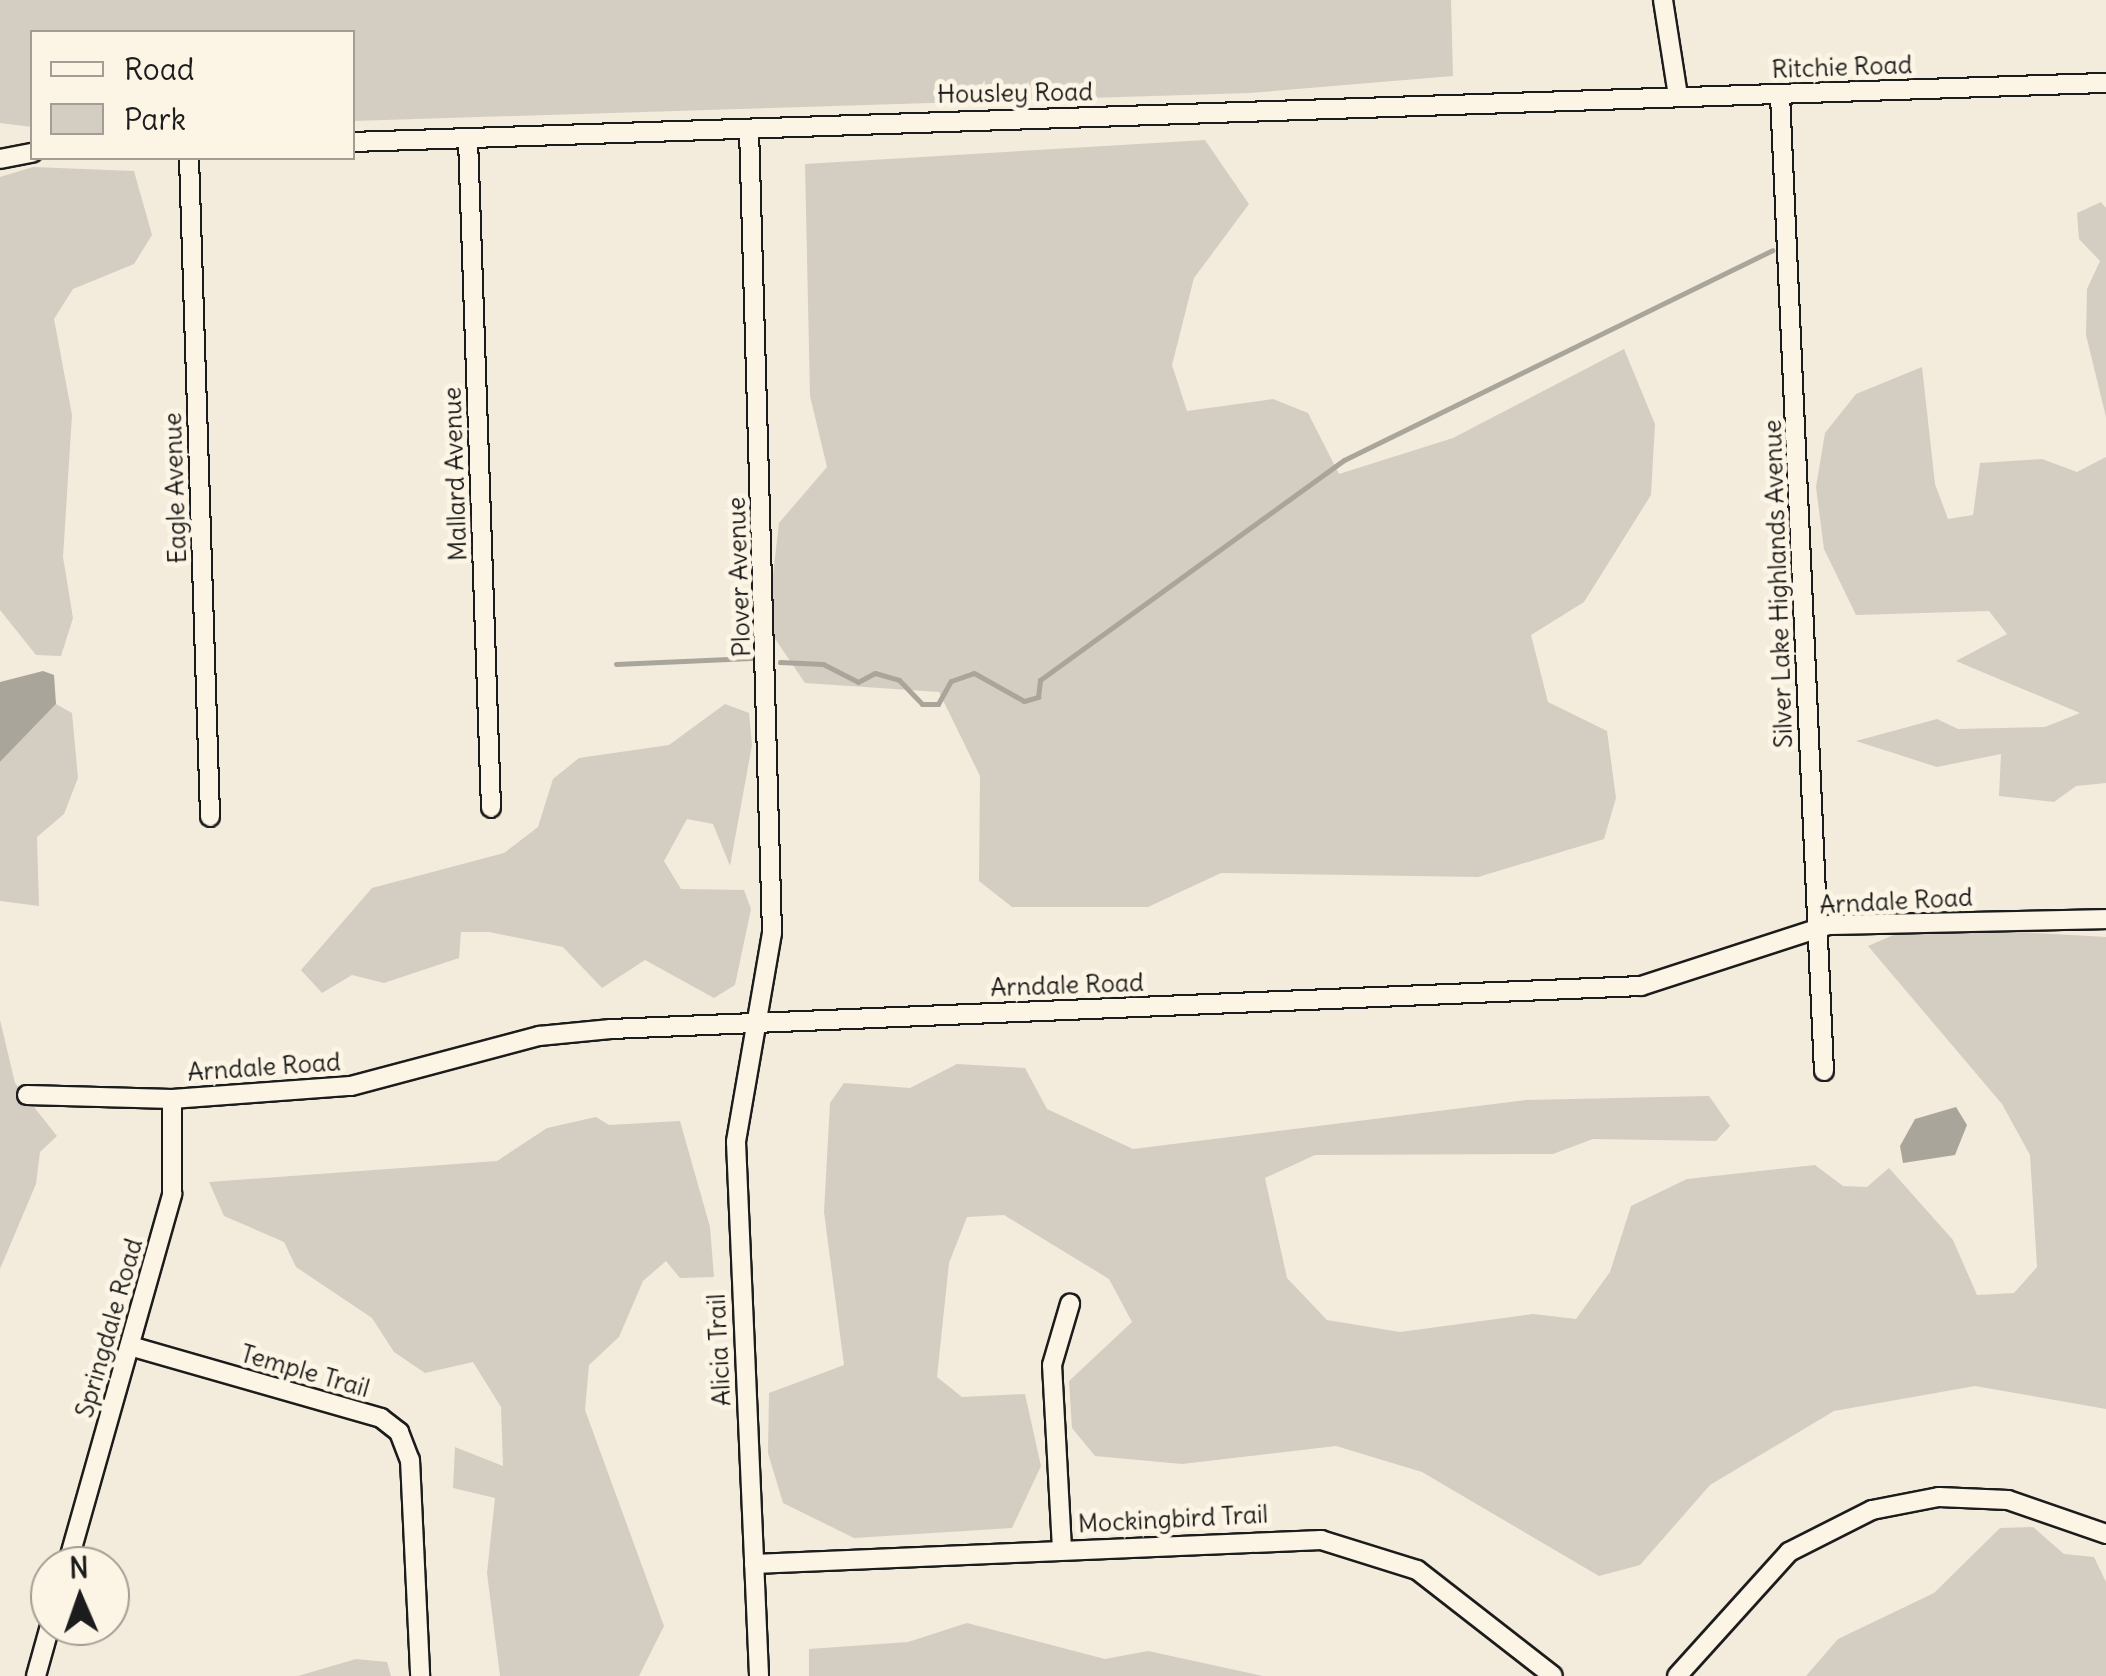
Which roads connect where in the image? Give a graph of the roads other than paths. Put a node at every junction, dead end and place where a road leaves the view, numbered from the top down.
1 (1663, 0) edge
2 (2106, 83) edge
3 (1780, 95) junction
4 (1678, 96) junction
5 (750, 130) junction
6 (468, 139) junction
7 (355, 142) edge
8 (30, 153) edge
9 (0, 160) edge
10 (189, 160) edge
11 (491, 808) dead end
12 (210, 817) dead end
13 (2106, 919) edge
14 (1814, 928) junction
15 (758, 1023) junction
16 (1824, 1071) dead end
17 (27, 1095) dead end
18 (172, 1100) junction
19 (1070, 1304) dead end
20 (130, 1346) junction
21 (2106, 1534) edge
22 (73, 1546) edge
23 (1062, 1549) junction
24 (754, 1564) junction
25 (44, 1646) edge
26 (36, 1676) edge
27 (420, 1676) edge
28 (759, 1676) edge
29 (1553, 1676) edge
30 (1678, 1676) edge

1 - 4 street
2 - 3 street, Ritchie Road
3 - 4 street, Ritchie Road
3 - 14 street, Silver Lake Highlands Avenue
4 - 5 street, Housley Road
5 - 6 street, Housley Road
5 - 15 street, Plover Avenue
6 - 7 street, Housley Road
6 - 11 street, Mallard Avenue
8 - 9 street
10 - 12 street, Eagle Avenue
13 - 14 street, Arndale Road
14 - 15 street, Arndale Road
14 - 16 street, Silver Lake Highlands Avenue
15 - 18 street, Arndale Road
15 - 24 street, Alicia Trail
17 - 18 street, Arndale Road
18 - 20 street, Springdale Road
19 - 23 street
20 - 22 street, Springdale Road
20 - 27 street, Temple Trail
21 - 30 street
23 - 24 street, Mockingbird Trail
23 - 29 street, Mockingbird Trail
24 - 28 street, Alicia Trail
25 - 26 street

